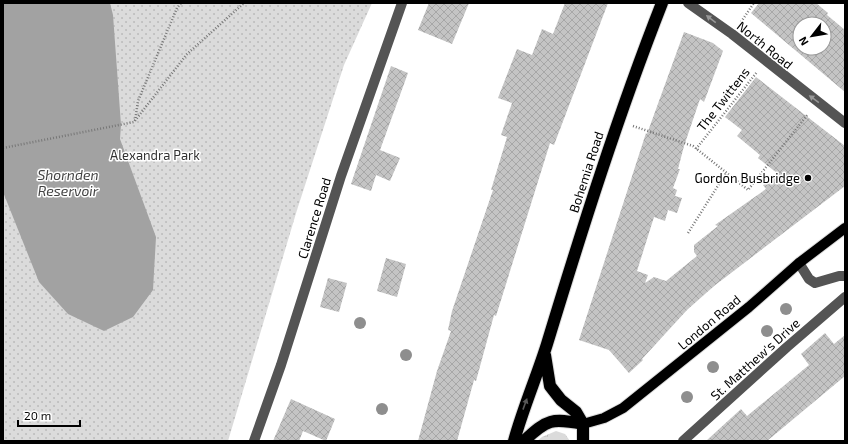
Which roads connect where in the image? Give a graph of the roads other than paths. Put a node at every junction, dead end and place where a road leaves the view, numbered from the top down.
1 (402, 3) edge
2 (662, 3) edge
3 (688, 3) edge
4 (845, 123) edge
5 (845, 228) edge
6 (798, 263) junction
7 (845, 276) edge
8 (845, 297) edge
9 (544, 352) junction
10 (583, 424) junction
11 (254, 441) edge
12 (514, 441) edge
13 (524, 441) edge
14 (583, 441) edge
15 (683, 441) edge

1 - 11 street, Clarence Road
2 - 9 highway, Bohemia Road
4 -> 3 street, North Road
5 - 6 main road, London Road
6 - 7 street
6 - 10 main road, London Road
8 - 15 street, St. Matthew's Drive
9 - 10 highway, Bohemia Road
12 -> 9 highway, Bohemia Road
10 - 13 highway, London Road
10 - 14 highway

